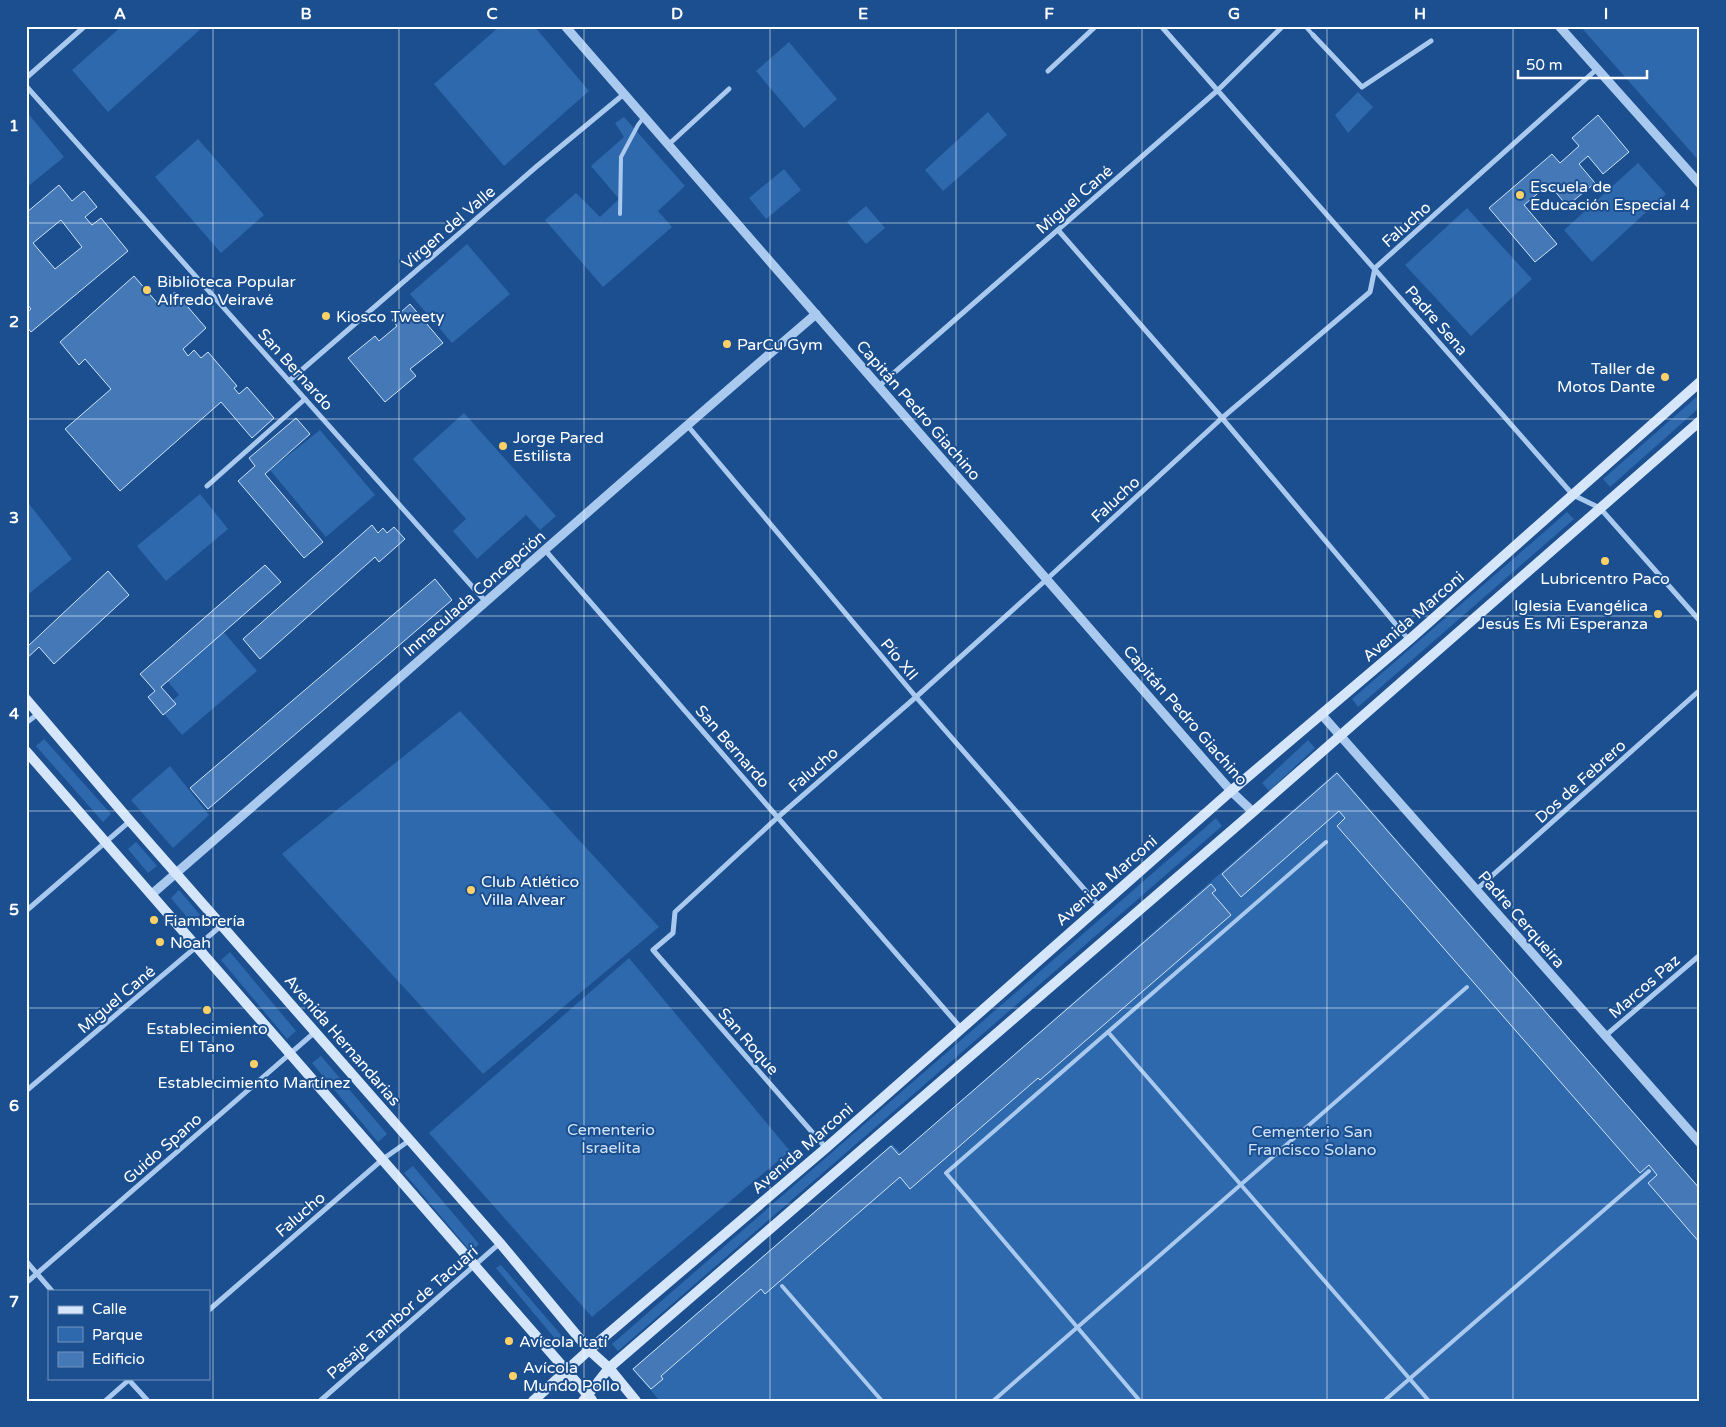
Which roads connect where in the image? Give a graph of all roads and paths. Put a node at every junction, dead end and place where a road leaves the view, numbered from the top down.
1 (84, 26) edge
2 (565, 26) edge
3 (1096, 26) edge
4 (1161, 26) edge
5 (1283, 26) edge
6 (1305, 26) edge
7 (1559, 26) edge
8 (1313, 35) joint
9 (1431, 40) dead end
10 (1597, 69) junction
11 (1048, 71) dead end
12 (26, 78) edge
13 (26, 86) edge
14 (729, 90) dead end
15 (1218, 90) junction
16 (624, 94) junction
17 (644, 117) junction
18 (668, 145) junction
19 (1700, 184) edge
20 (620, 214) dead end
21 (1058, 230) junction
22 (1375, 268) junction
23 (816, 314) junction
24 (289, 381) junction
25 (1700, 382) edge
26 (879, 386) junction
27 (305, 399) junction
28 (1222, 418) junction
29 (1700, 422) edge
30 (686, 425) junction
31 (207, 486) dead end
32 (1573, 495) junction
33 (1600, 508) junction
34 (544, 550) junction
35 (1047, 579) junction
36 (486, 602) junction
37 (1700, 621) edge
38 (1409, 640) junction
39 (1700, 690) edge
40 (916, 697) junction
41 (26, 700) edge
42 (39, 713) junction
43 (1322, 714) junction
44 (26, 723) edge
45 (1341, 736) junction
46 (26, 751) edge
47 (1231, 791) junction
48 (1252, 812) junction
49 (778, 817) junction
50 (130, 821) junction
51 (106, 842) junction
52 (1326, 842) dead end
53 (176, 873) junction
54 (1476, 890) junction
55 (152, 894) junction
56 (1099, 906) junction
57 (26, 911) edge
58 (222, 925) junction
59 (197, 946) junction
60 (653, 950) joint
61 (1700, 955) edge
62 (1467, 987) dead end
63 (961, 1028) junction
64 (315, 1032) junction
65 (1108, 1032) junction
66 (1605, 1036) junction
67 (291, 1053) junction
68 (26, 1091) edge
69 (410, 1140) junction
70 (1700, 1143) edge
71 (826, 1148) junction
72 (383, 1158) junction
73 (1649, 1171) dead end
74 (1241, 1185) junction
75 (500, 1243) junction
76 (26, 1261) edge
77 (476, 1264) junction
78 (37, 1273) junction
79 (26, 1283) edge
80 (782, 1286) dead end
81 (51, 1290) edge
82 (210, 1309) edge
83 (1078, 1328) junction
84 (589, 1350) junction
85 (609, 1368) junction
86 (568, 1370) junction
87 (1410, 1378) junction
88 (128, 1380) edge
89 (130, 1380) edge
90 (588, 1399) edge
91 (105, 1401) edge
92 (148, 1401) edge
93 (320, 1401) edge
94 (533, 1401) edge
95 (636, 1401) edge
96 (882, 1401) edge
97 (993, 1401) edge
98 (1140, 1401) edge
99 (1384, 1401) edge
100 (1429, 1401) edge

1 - 12 street
2 - 16 street, Capitán Pedro Giachino
3 - 11 street
4 - 15 street, Padre Sena
5 - 15 street, Miguel Cané
6 - 8 lane
7 - 10 street
8 - 9 street
10 - 19 street
10 - 22 street, Falucho
13 - 24 street, San Bernardo
14 - 18 street
15 - 21 street, Miguel Cané
15 - 22 street, Padre Sena
16 - 17 street, Capitán Pedro Giachino
16 - 24 street, Virgen del Valle
17 - 18 street, Capitán Pedro Giachino
17 - 20 lane
18 - 23 street, Capitán Pedro Giachino
21 - 26 street, Miguel Cané
21 - 28 street
22 - 28 street, Falucho
22 - 32 street, Padre Sena
23 - 26 street, Capitán Pedro Giachino
23 - 30 street, Inmaculada Concepción
24 - 27 street, San Bernardo
25 - 32 main road, Avenida Marconi
26 - 35 street, Capitán Pedro Giachino
27 - 31 street
27 - 36 street, San Bernardo
28 - 35 street, Falucho
28 - 38 street
29 - 33 main road
30 - 34 street, Inmaculada Concepción
30 - 40 street, Pío XII
32 - 33 street, Padre Sena
32 - 38 main road, Avenida Marconi
33 - 37 street, Padre Sena
33 - 45 main road
34 - 36 street, Inmaculada Concepción
34 - 49 street, San Bernardo
35 - 40 street, Falucho
35 - 47 street, Capitán Pedro Giachino
36 - 53 street, Inmaculada Concepción
38 - 43 main road, Avenida Marconi
39 - 54 street, Dos de Febrero
40 - 49 street, Falucho
40 - 56 street, Pío XII
41 - 42 main road, Avenida Hernandarias
42 - 44 street
42 - 50 main road, Avenida Hernandarias
43 - 45 street, Padre Cerqueira
43 - 47 main road, Avenida Marconi
45 - 48 main road
45 - 54 street, Padre Cerqueira
46 - 51 main road
47 - 48 street, Capitán Pedro Giachino
47 - 56 main road, Avenida Marconi
48 - 85 main road
49 - 60 street, Falucho
49 - 63 street, San Bernardo
50 - 51 street
50 - 53 main road, Avenida Hernandarias
51 - 55 main road
51 - 57 street
52 - 65 lane
53 - 55 street, Inmaculada Concepción
53 - 58 main road, Avenida Hernandarias
54 - 66 street, Padre Cerqueira
55 - 59 main road
56 - 63 main road, Avenida Marconi
58 - 59 street, Miguel Cané
58 - 64 main road, Avenida Hernandarias
59 - 67 main road
59 - 68 street, Miguel Cané
60 - 71 street, San Roque
61 - 66 street, Marcos Paz
62 - 74 lane
63 - 71 main road, Avenida Marconi
64 - 67 street, Guido Spano
64 - 69 main road, Avenida Hernandarias
65 - 74 lane
65 - 83 lane
66 - 70 street, Padre Cerqueira
67 - 72 main road
67 - 78 street, Guido Spano
69 - 72 street, Falucho
69 - 75 main road, Avenida Hernandarias
71 - 84 main road, Avenida Marconi
72 - 77 main road
72 - 82 street, Falucho
73 - 87 lane
74 - 83 lane
74 - 87 lane
75 - 77 street, Pasaje Tambor de Tacuarí
75 - 84 main road, Avenida Hernandarias
76 - 78 street
77 - 86 main road
77 - 93 street, Pasaje Tambor de Tacuarí
78 - 79 street, Guido Spano
78 - 81 street
80 - 96 lane
83 - 97 lane
83 - 98 lane
84 - 85 main road, Avenida Hernandarias
84 - 86 main road, Avenida Marconi
85 - 90 main road
85 - 95 main road, Avenida Hernandarias
86 - 90 main road
86 - 94 main road, Avenida Marconi
87 - 99 lane
87 - 100 lane
88 - 91 street
89 - 92 street

